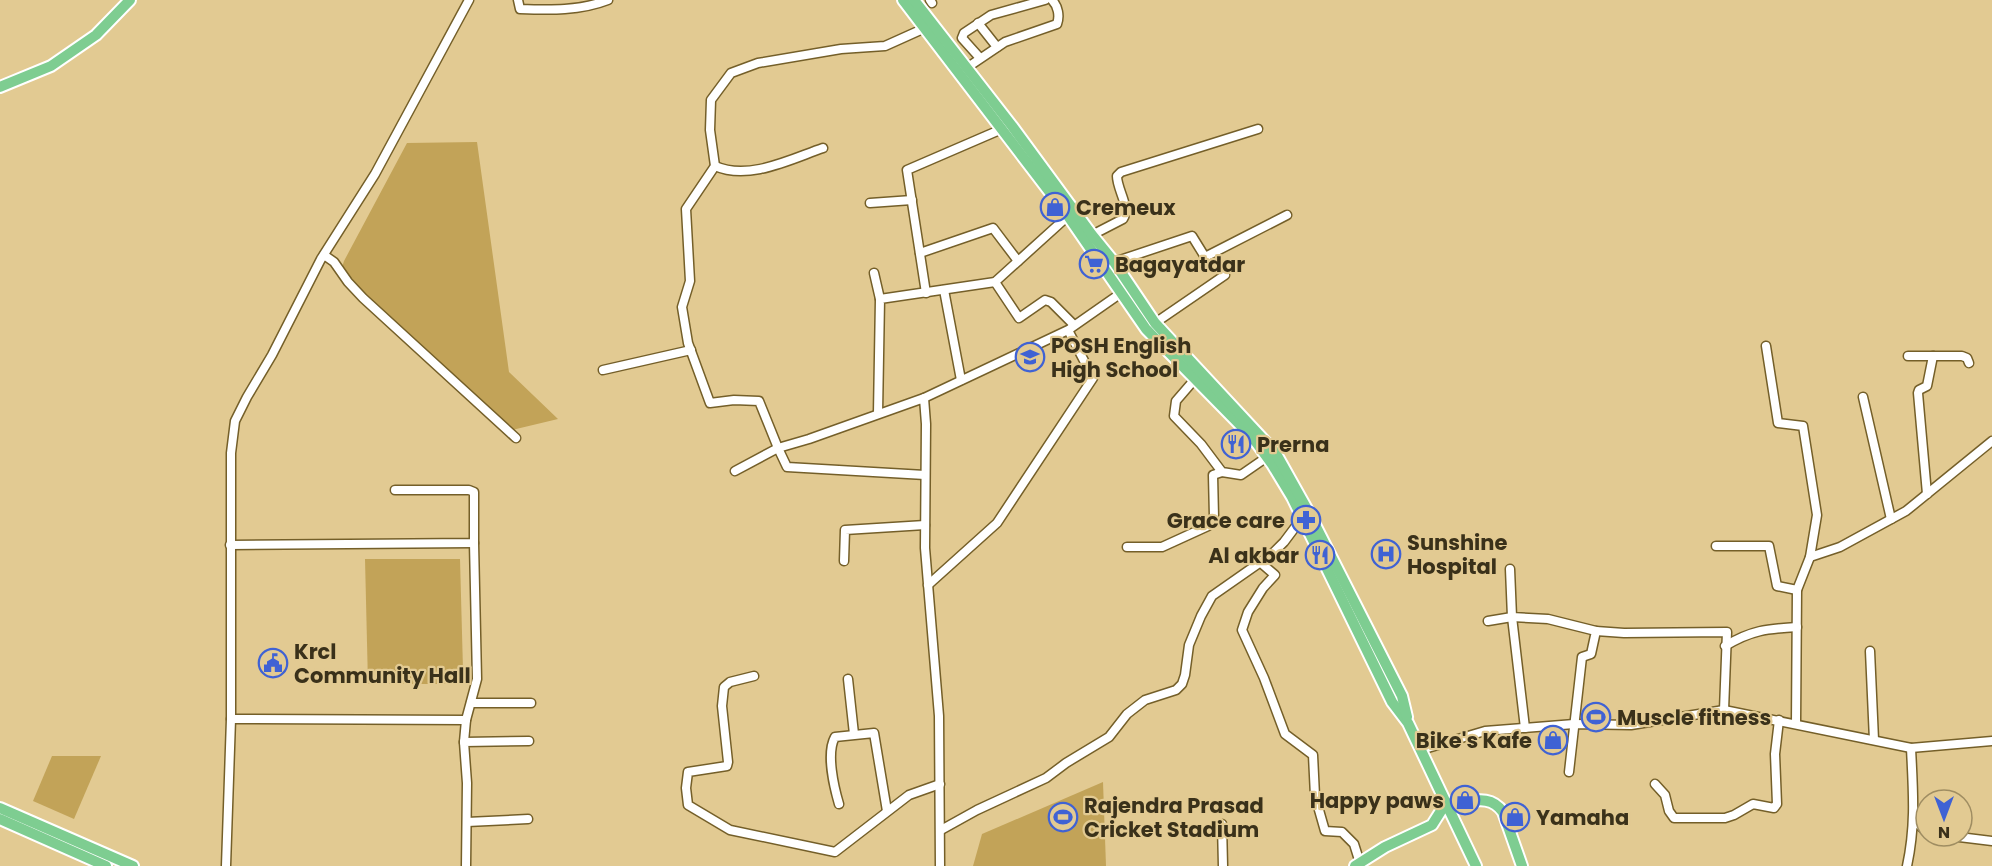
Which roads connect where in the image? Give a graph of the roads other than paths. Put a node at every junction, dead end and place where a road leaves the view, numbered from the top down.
1 (130, 0) edge
2 (469, 0) edge
3 (518, 0) edge
4 (608, 0) edge
5 (903, 0) edge
6 (914, 0) edge
7 (1045, 0) edge
8 (1052, 0) edge
9 (978, 22) junction
10 (925, 28) junction
11 (962, 35) junction
12 (949, 44) junction
13 (997, 47) junction
14 (980, 58) junction
15 (963, 70) junction
16 (0, 87) edge
17 (1002, 129) junction
18 (1258, 129) dead end
19 (823, 148) dead end
20 (715, 166) junction
21 (912, 200) junction
22 (870, 203) dead end
23 (1068, 216) junction
24 (1287, 216) dead end
25 (1092, 235) junction
26 (920, 253) junction
27 (324, 255) junction
28 (1018, 261) junction
29 (1114, 262) junction
30 (874, 273) dead end
31 (1225, 275) dead end
32 (995, 282) junction
33 (1130, 287) junction
34 (944, 290) junction
35 (926, 293) junction
36 (1120, 294) junction
37 (880, 298) junction
38 (1155, 323) junction
39 (1071, 328) junction
40 (1766, 346) dead end
41 (691, 351) junction
42 (1908, 356) dead end
43 (1933, 356) junction
44 (1969, 363) dead end
45 (603, 370) dead end
46 (1195, 379) junction
47 (961, 380) junction
48 (1863, 397) dead end
49 (924, 398) junction
50 (878, 413) junction
51 (516, 438) dead end
52 (1992, 441) edge
53 (778, 448) junction
54 (1267, 457) junction
55 (735, 471) dead end
56 (1221, 472) junction
57 (925, 475) junction
58 (395, 490) dead end
59 (1927, 494) junction
60 (1302, 518) junction
61 (1891, 519) junction
62 (925, 525) junction
63 (474, 543) junction
64 (230, 545) junction
65 (1716, 546) dead end
66 (1127, 547) dead end
67 (1810, 556) junction
68 (844, 561) dead end
69 (1261, 563) junction
70 (1510, 568) dead end
71 (1335, 575) junction
72 (928, 585) junction
73 (1797, 590) junction
74 (1512, 617) junction
75 (1488, 621) dead end
76 (1797, 627) junction
77 (1596, 631) junction
78 (1725, 646) junction
79 (1870, 651) dead end
80 (754, 676) dead end
81 (848, 679) dead end
82 (471, 703) junction
83 (531, 703) dead end
84 (1724, 710) junction
85 (231, 719) junction
86 (466, 720) junction
87 (1779, 720) junction
88 (1796, 723) junction
89 (1574, 724) junction
90 (1525, 728) junction
91 (854, 734) junction
92 (1874, 740) junction
93 (529, 741) dead end
94 (1992, 741) edge
95 (464, 742) junction
96 (1911, 748) junction
97 (1421, 750) junction
98 (1569, 772) dead end
99 (940, 783) junction
100 (1655, 784) dead end
101 (1446, 803) junction
102 (839, 804) dead end
103 (0, 808) edge
104 (887, 811) junction
105 (0, 819) edge
106 (528, 819) dead end
107 (1914, 821) joint
108 (467, 822) junction
109 (1222, 824) dead end
110 (941, 830) junction
111 (1974, 839) edge
112 (1992, 841) edge
113 (1358, 864) edge
114 (106, 866) edge
115 (133, 866) edge
116 (226, 866) edge
117 (466, 866) edge
118 (940, 866) edge
119 (1223, 866) edge
120 (1476, 866) edge
121 (1522, 866) edge
122 (1907, 866) edge

1 - 16 main road
2 - 27 street
3 - 4 street
5 - 10 main road
6 - 12 main road
7 - 9 street
8 - 13 street
9 - 11 street
9 - 13 street
10 - 15 main road
10 - 20 street
11 - 12 street
11 - 14 street
12 - 15 main road
13 - 14 street
14 - 15 street
15 - 17 main road
15 - 25 main road
17 - 21 street
17 - 23 main road
18 - 25 street
19 - 20 street
20 - 41 street
21 - 22 street
21 - 26 street
23 - 28 street
23 - 36 main road
24 - 29 street
25 - 29 main road
26 - 28 street
26 - 35 street
27 - 51 street
27 - 64 street
28 - 32 street
29 - 33 main road
30 - 37 street
31 - 38 street
32 - 34 street
32 - 39 street
33 - 36 street
33 - 38 main road
34 - 35 street
34 - 47 street
35 - 37 street
36 - 39 street
36 - 46 main road
37 - 50 street
38 - 71 main road
39 - 47 street
39 - 72 street
40 - 67 street
41 - 45 street
41 - 53 street
42 - 43 street
43 - 44 street
43 - 59 street
46 - 54 main road
46 - 56 street
47 - 49 street
48 - 61 street
49 - 50 street
49 - 57 street
50 - 53 street
52 - 59 street
53 - 55 street
53 - 57 street
54 - 56 street
54 - 60 main road
56 - 66 street
57 - 62 street
58 - 63 street
59 - 61 street
60 - 69 street
60 - 71 main road
61 - 67 street
62 - 68 street
62 - 72 street
63 - 64 street
63 - 82 street
64 - 85 street
65 - 73 street
67 - 73 street
69 - 110 street
69 - 113 street
70 - 74 street
71 - 97 main road
72 - 99 street
73 - 76 street
74 - 75 street
74 - 77 street
74 - 90 street
76 - 78 street
76 - 88 street
77 - 78 street
77 - 89 street
78 - 84 street
79 - 92 street
80 - 104 street
81 - 91 street
82 - 83 street
82 - 86 street
84 - 87 street
84 - 89 street
85 - 86 street
85 - 116 street
86 - 95 street
87 - 88 street
87 - 100 street
88 - 92 street
89 - 90 street
89 - 98 street
90 - 97 street
91 - 102 street
91 - 104 street
92 - 96 street
93 - 95 street
94 - 96 street
95 - 108 street
96 - 107 street
97 - 101 main road
99 - 104 street
99 - 110 street
101 - 113 main road
101 - 120 main road
101 - 121 main road
103 - 115 main road
105 - 114 main road
106 - 108 street
107 - 122 street
108 - 117 street
109 - 119 street
110 - 118 street
111 - 112 street

